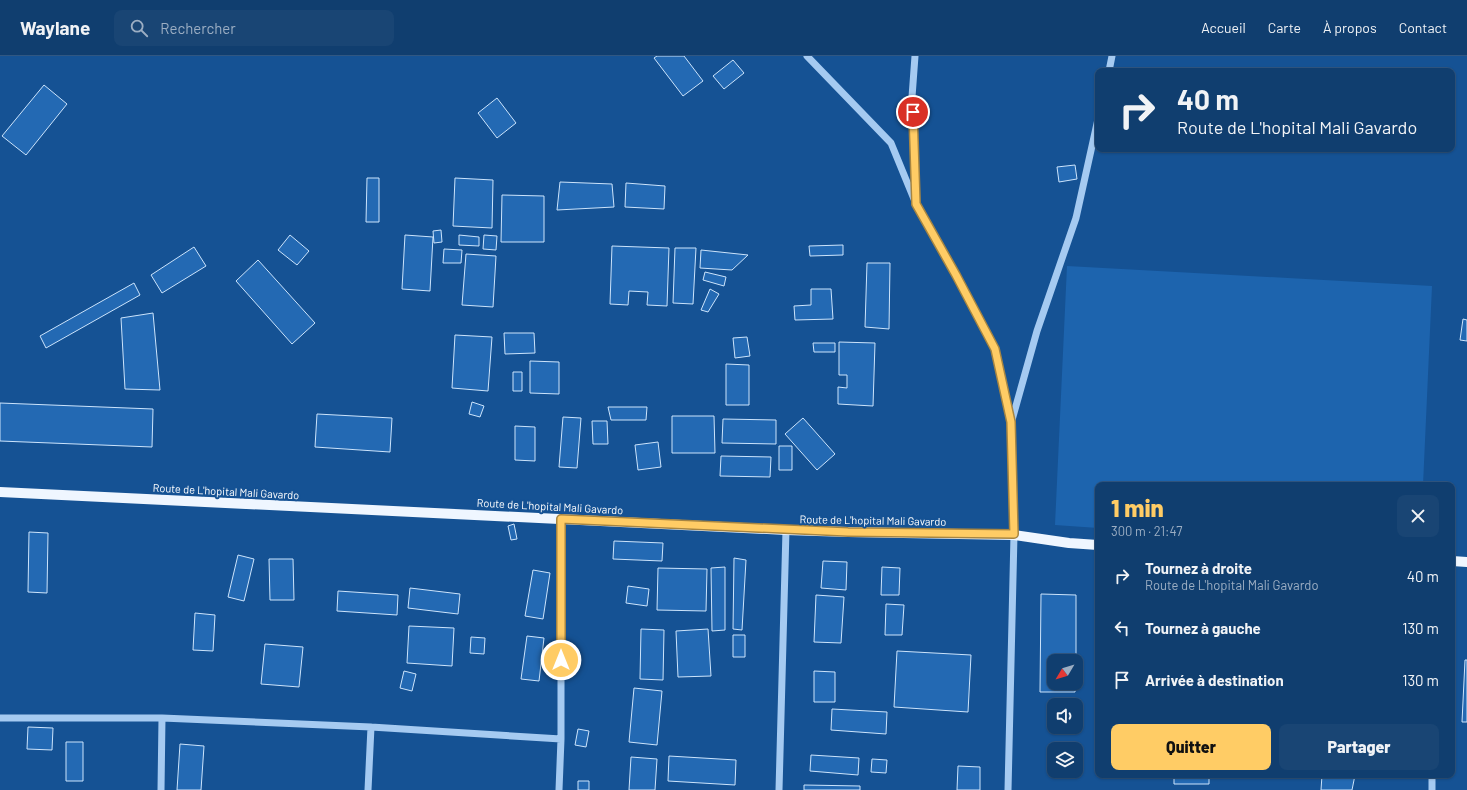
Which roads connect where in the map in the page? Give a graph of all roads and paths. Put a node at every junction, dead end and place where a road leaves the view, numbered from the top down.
1 (807, 56) edge
2 (915, 56) edge
3 (1112, 56) edge
4 (1110, 68) edge
5 (1095, 132) edge
6 (916, 204) junction
7 (1011, 422) junction
8 (0, 492) edge
9 (561, 519) junction
10 (786, 530) junction
11 (1014, 534) junction
12 (1095, 544) edge
13 (1455, 561) edge
14 (1467, 562) edge
15 (0, 718) edge
16 (162, 718) junction
17 (371, 727) junction
18 (561, 739) junction
19 (1432, 778) edge
20 (161, 790) edge
21 (368, 790) edge
22 (559, 790) edge
23 (779, 790) edge
24 (1008, 790) edge
25 (1432, 790) edge

1 - 6 street
2 - 6 street
3 - 4 street
5 - 7 street
6 - 7 street
7 - 11 street
8 - 9 main road, Route de L'hopital Mali Gavardo
9 - 10 main road, Route de L'hopital Mali Gavardo
9 - 18 street
10 - 11 main road, Route de L'hopital Mali Gavardo
10 - 23 street
11 - 12 main road, Route de L'hopital Mali Gavardo
11 - 24 street
13 - 14 main road
15 - 16 street
16 - 17 street
16 - 20 street
17 - 18 street
17 - 21 street
18 - 22 street
19 - 25 street

